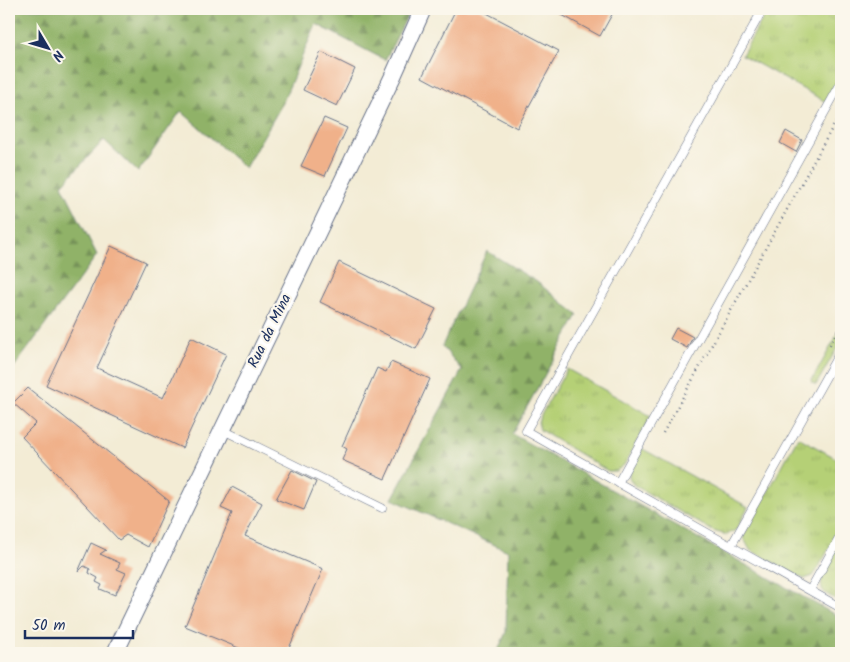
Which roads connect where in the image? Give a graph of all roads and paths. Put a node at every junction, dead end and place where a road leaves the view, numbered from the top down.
1 (423, 9) edge
2 (763, 9) edge
3 (841, 83) edge
4 (840, 114) dead end
5 (841, 350) edge
6 (223, 430) junction
7 (663, 432) dead end
8 (841, 434) edge
9 (837, 441) dead end
10 (618, 483) junction
11 (382, 508) dead end
12 (841, 535) edge
13 (731, 546) junction
14 (810, 590) junction
15 (841, 608) edge
16 (115, 653) edge

1 - 6 street, Rua da Mina
2 - 10 lane
3 - 10 lane
4 - 7 path
5 - 13 lane
6 - 11 lane
6 - 16 street, Rua da Mina
8 - 9 path
10 - 13 lane
12 - 14 lane
13 - 14 lane
14 - 15 lane

